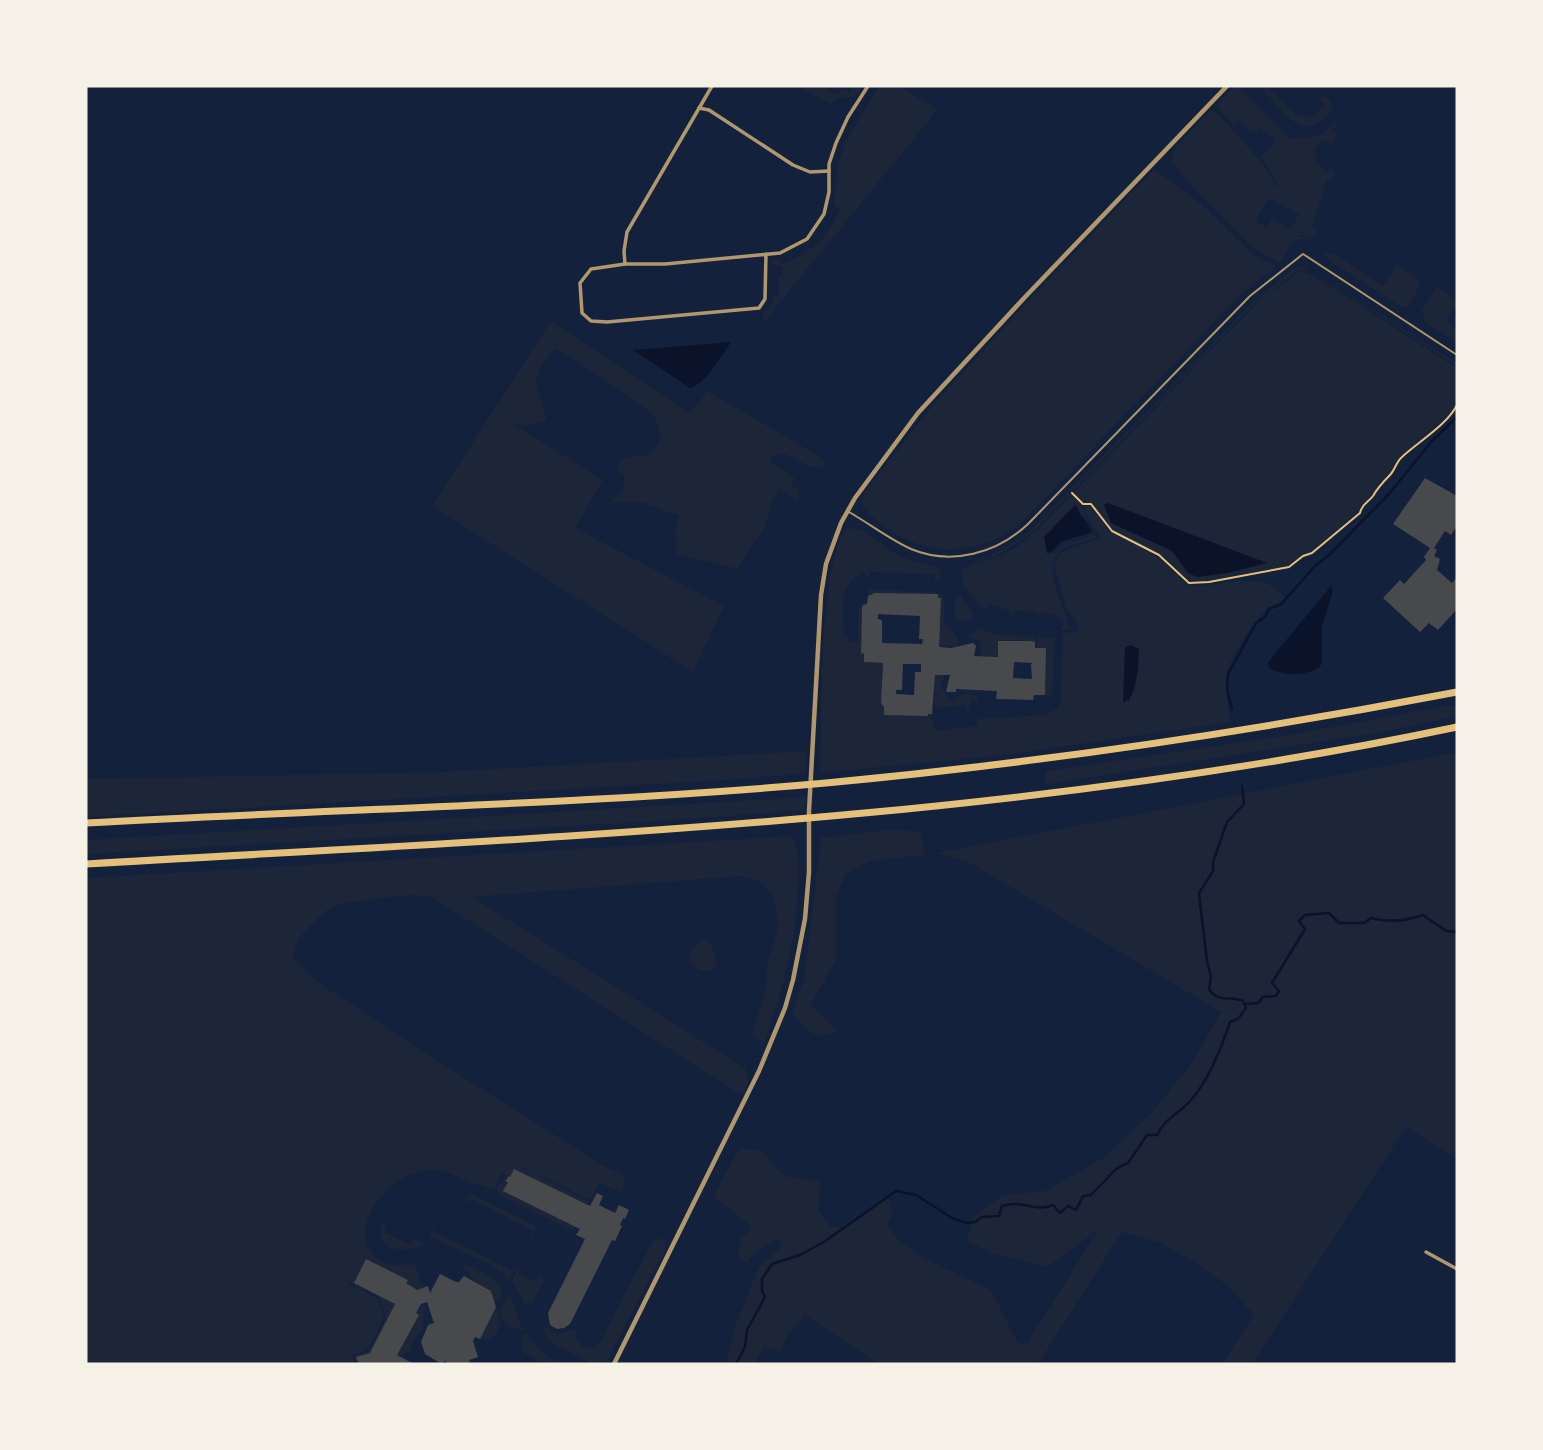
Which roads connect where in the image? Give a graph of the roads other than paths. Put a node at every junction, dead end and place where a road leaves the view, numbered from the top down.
1 (712, 86) edge
2 (868, 86) edge
3 (1227, 86) edge
4 (699, 108) junction
5 (829, 171) junction
6 (766, 254) junction
7 (625, 264) junction
8 (1457, 355) edge
9 (847, 511) junction
10 (1457, 692) edge
11 (1457, 727) edge
12 (86, 823) edge
13 (86, 864) edge
14 (1426, 1252) dead end
15 (1457, 1269) edge
16 (614, 1364) edge

1 - 4 street
2 - 5 street
3 - 9 street
4 - 5 street
4 - 7 street
5 - 6 street
6 - 7 street
6 - 7 street
8 - 9 lane
9 - 16 street
10 - 12 highway
11 - 13 highway
14 - 15 street

